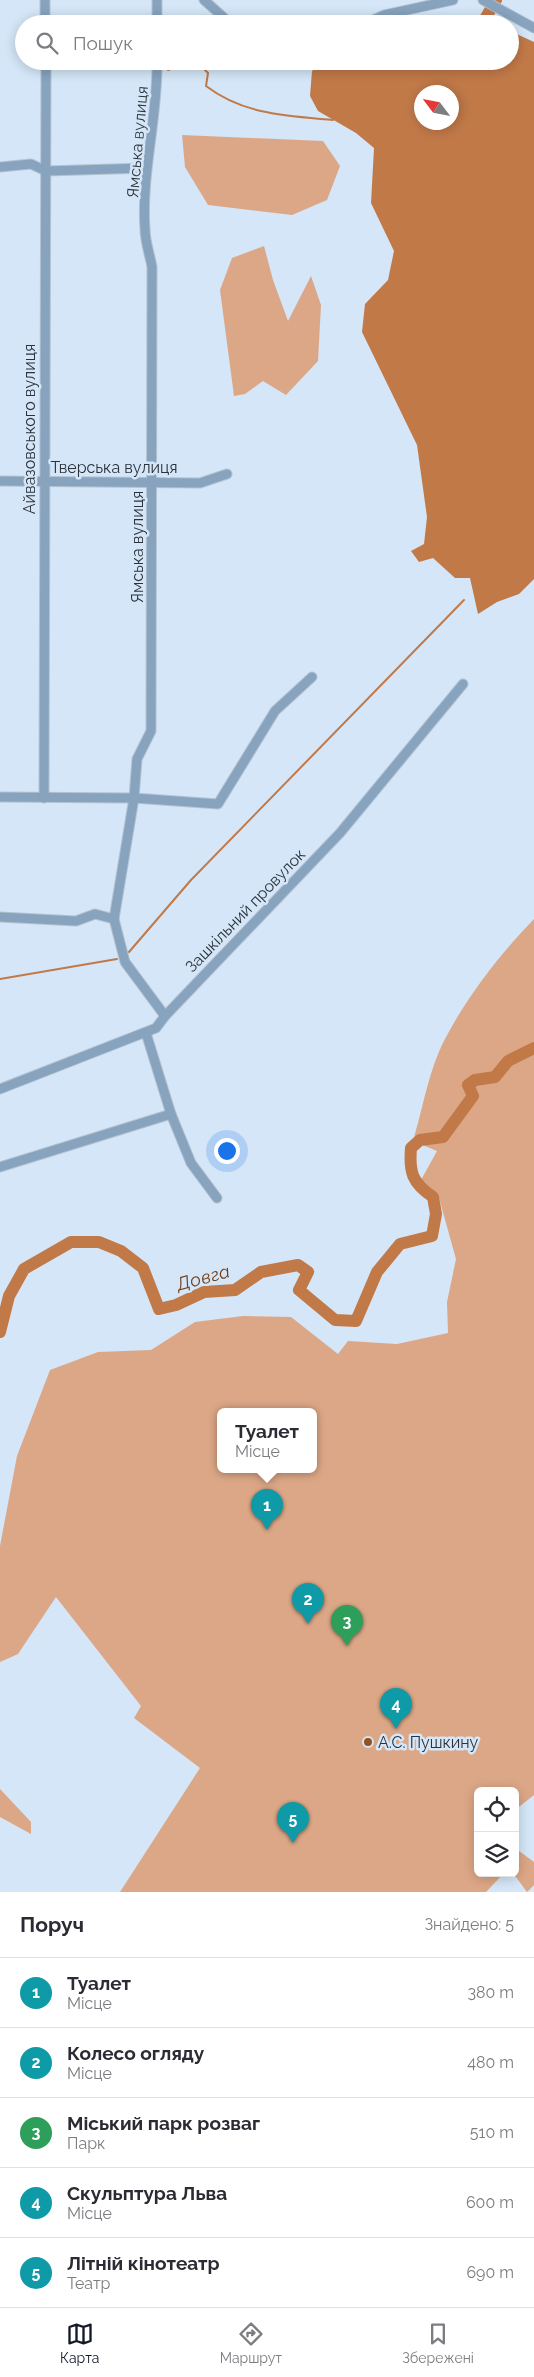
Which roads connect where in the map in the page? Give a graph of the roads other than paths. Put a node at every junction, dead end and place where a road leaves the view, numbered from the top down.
1 (45, 0) edge
2 (156, 0) edge
3 (204, 0) edge
4 (453, 0) edge
5 (483, 0) edge
6 (45, 15) edge
7 (157, 15) edge
8 (221, 15) edge
9 (384, 15) edge
10 (509, 15) edge
11 (519, 20) edge
12 (534, 28) edge
13 (46, 70) edge
14 (157, 70) edge
15 (0, 167) edge
16 (146, 168) junction
17 (46, 170) junction
18 (227, 474) dead end
19 (0, 481) edge
20 (43, 481) junction
21 (152, 482) junction
22 (312, 677) dead end
23 (463, 684) dead end
24 (0, 797) edge
25 (44, 798) junction
26 (134, 798) junction
27 (0, 917) edge
28 (114, 919) junction
29 (165, 1016) junction
30 (146, 1033) junction
31 (0, 1089) edge
32 (171, 1114) junction
33 (0, 1166) edge
34 (217, 1198) dead end

1 - 6 street
2 - 7 street
3 - 8 street
4 - 9 street
5 - 10 street
11 - 12 street
13 - 17 street, Айвазовського вулиця
14 - 16 street, Ямська вулиця
15 - 17 street
16 - 17 street
16 - 21 street, Ямська вулиця
17 - 20 street, Айвазовського вулиця
18 - 21 street, Тверська вулиця
19 - 20 street, Тверська вулиця
20 - 21 street, Тверська вулиця
20 - 25 street, Айвазовського вулиця
21 - 26 street, Ямська вулиця
22 - 26 street
23 - 29 street, Зашкільний провулок
24 - 25 street
25 - 26 street
26 - 28 street, Ямська вулиця
27 - 28 street
28 - 29 street, Ямська вулиця
29 - 30 street, Зашкільний провулок
30 - 31 street, Зашкільний провулок
30 - 32 street
32 - 33 street
32 - 34 street

